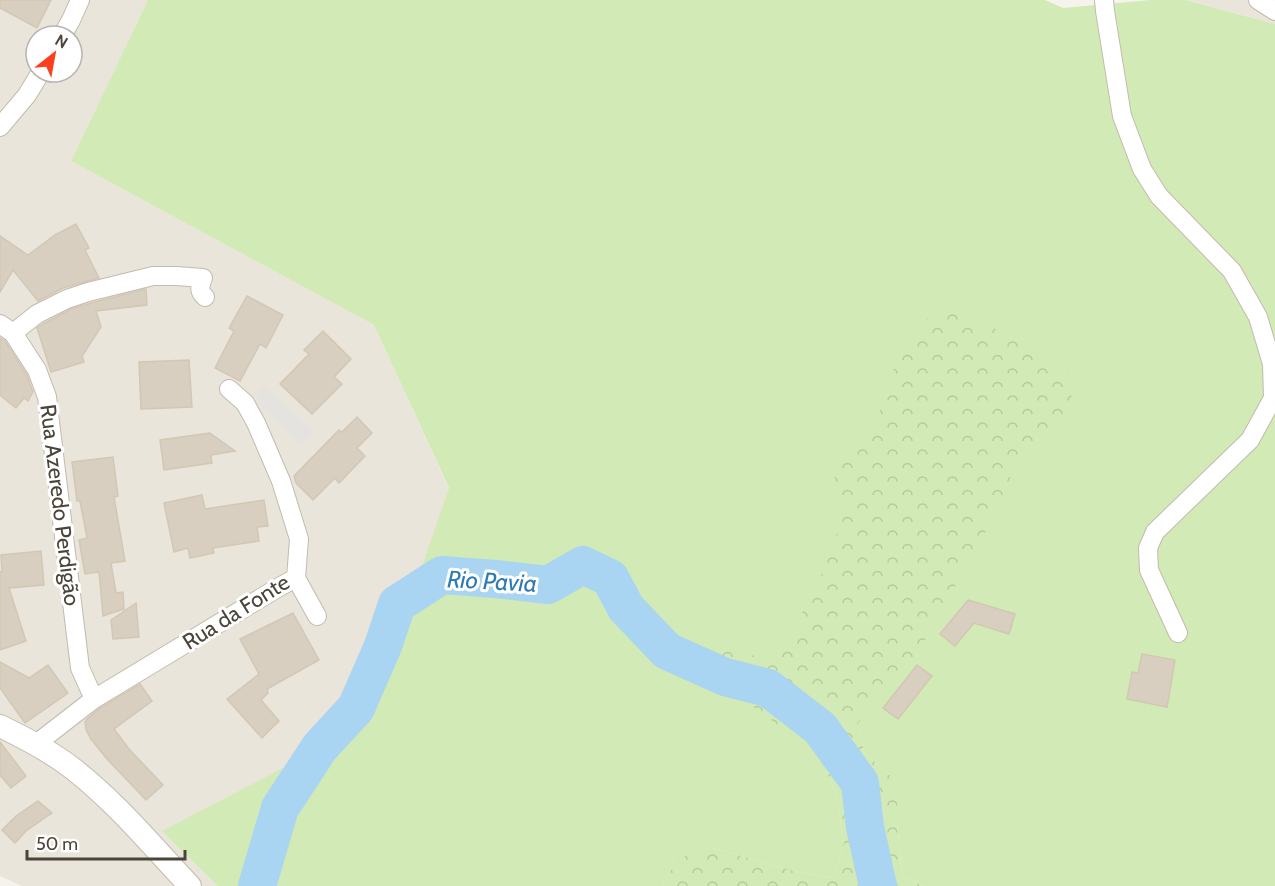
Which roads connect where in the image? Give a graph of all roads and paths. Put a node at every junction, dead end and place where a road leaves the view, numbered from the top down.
1 (80, 0) edge
2 (1104, 0) edge
3 (1258, 0) edge
4 (1275, 11) edge
5 (69, 24) edge
6 (34, 84) edge
7 (0, 127) edge
8 (205, 297) dead end
9 (7, 328) edge
10 (229, 389) dead end
11 (296, 578) junction
12 (317, 616) dead end
13 (1178, 633) dead end
14 (94, 699) junction
15 (0, 726) edge
16 (36, 744) junction
17 (190, 886) edge

1 - 5 street
2 - 13 street
3 - 4 street
6 - 7 street
8 - 9 street
9 - 14 street, Rua Azeredo Perdigão
10 - 11 street, Rua da Fonte
11 - 12 street
11 - 14 street, Rua da Fonte
14 - 16 street, Rua da Fonte
15 - 16 street
16 - 17 street

